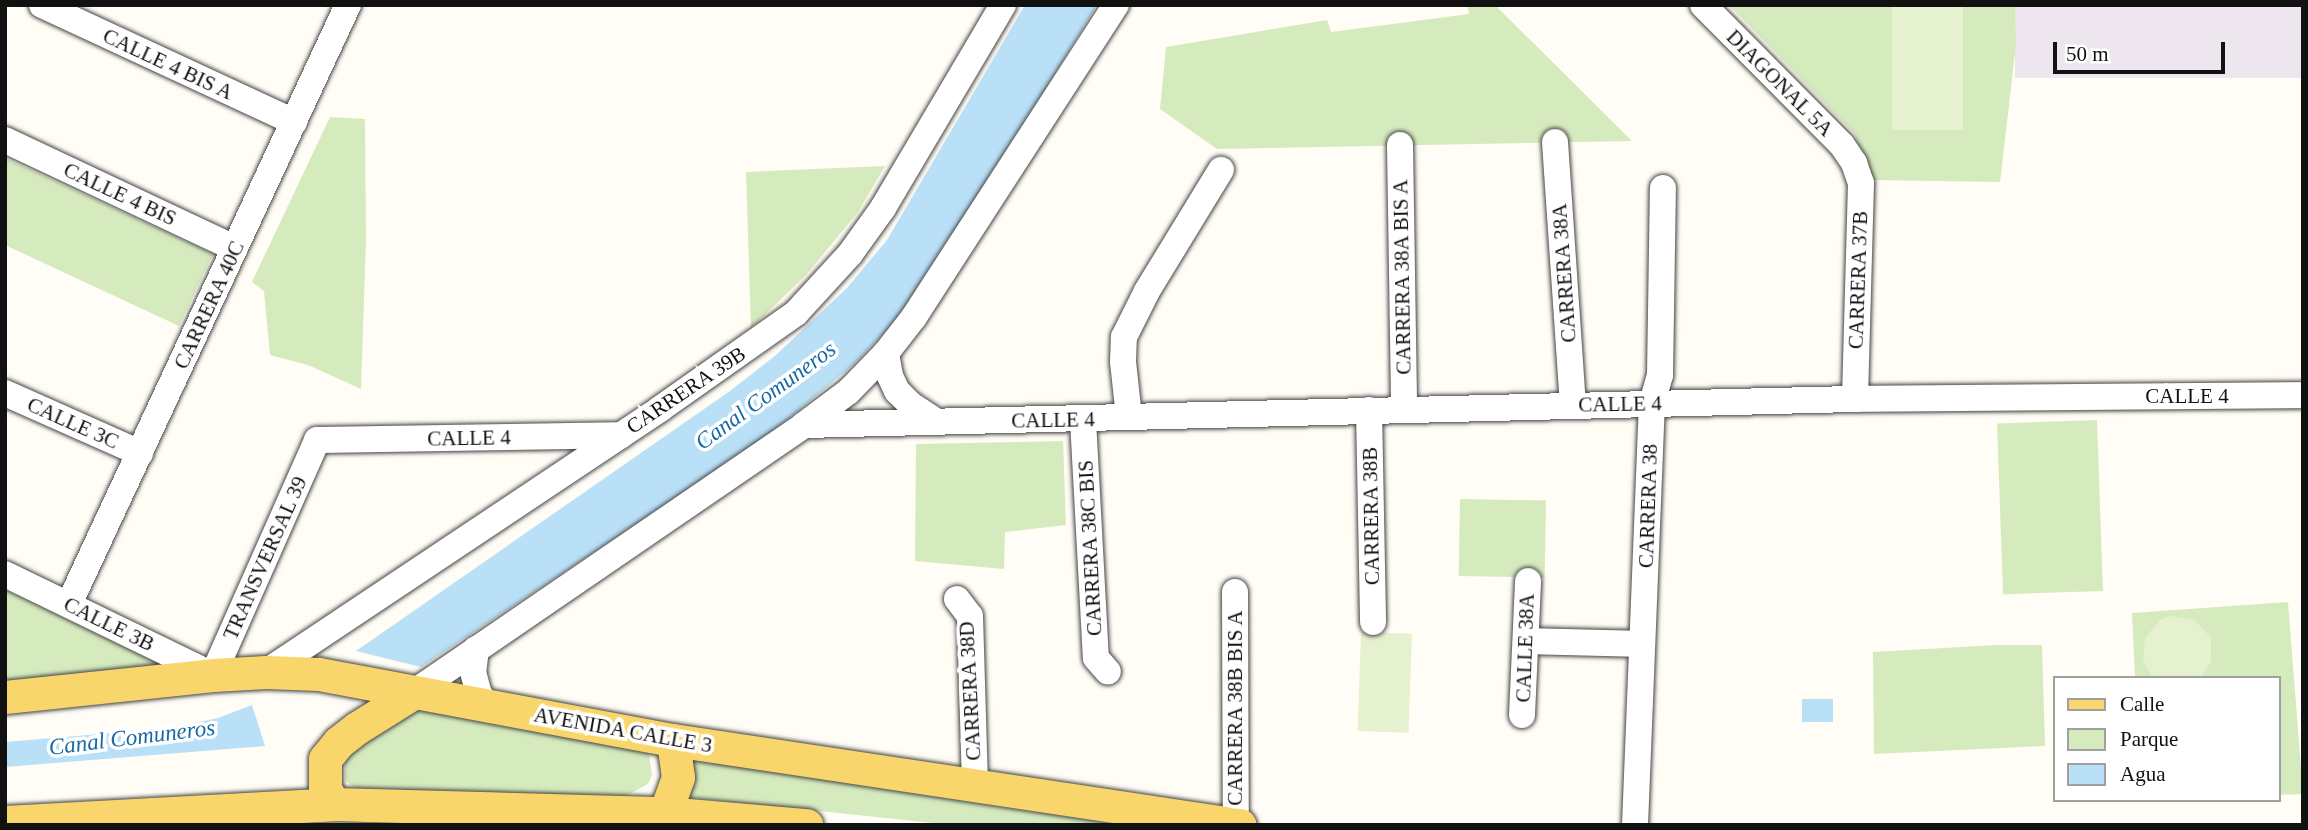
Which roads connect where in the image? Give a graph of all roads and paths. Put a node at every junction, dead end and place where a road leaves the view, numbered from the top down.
1 (42, 5) edge
2 (348, 5) edge
3 (1003, 5) edge
4 (1116, 5) edge
5 (1703, 5) edge
6 (293, 122) junction
7 (5, 140) edge
8 (1555, 142) dead end
9 (1400, 145) dead end
10 (1853, 163) joint
11 (1221, 170) dead end
12 (1663, 188) dead end
13 (235, 248) junction
14 (886, 353) junction
15 (5, 393) edge
16 (2303, 395) edge
17 (1855, 398) junction
18 (1652, 403) junction
19 (1573, 405) junction
20 (1404, 409) junction
21 (1369, 410) junction
22 (1129, 417) junction
23 (1083, 420) junction
24 (937, 422) junction
25 (804, 425) junction
26 (621, 435) junction
27 (317, 440) joint
28 (140, 453) junction
29 (5, 574) edge
30 (1528, 581) dead end
31 (1235, 592) dead end
32 (957, 599) dead end
33 (69, 604) junction
34 (1374, 622) dead end
35 (1527, 641) junction
36 (1642, 644) junction
37 (476, 649) junction
38 (266, 672) junction
39 (1108, 672) dead end
40 (213, 675) junction
41 (413, 692) junction
42 (5, 697) edge
43 (487, 705) junction
44 (1522, 715) dead end
45 (673, 740) junction
46 (975, 786) junction
47 (334, 804) junction
48 (666, 819) edge
49 (5, 821) edge
50 (806, 825) edge
51 (1238, 825) edge
52 (1635, 825) edge

1 - 6 street, CALLE 4 BIS A
2 - 6 street, CARRERA 40C
3 - 26 street, CARRERA 39B
4 - 14 street
5 - 10 street, DIAGONAL 5A
6 - 13 street, CARRERA 40C
7 - 13 street, CALLE 4 BIS
8 - 19 street, CARRERA 38A
9 - 20 street, CARRERA 38A BIS A
10 - 17 street, CARRERA 37B
11 - 22 street
12 - 18 street, CARRERA 38
13 - 28 street, CARRERA 40C
14 - 24 street
14 - 25 street
15 - 28 street, CALLE 3C
16 - 17 street, CALLE 4
17 - 18 street, CALLE 4
18 - 19 street, CALLE 4
18 - 36 street, CARRERA 38
19 - 20 street, CALLE 4
20 - 21 street, CALLE 4
21 - 22 street, CALLE 4
21 - 34 street, CARRERA 38B
22 - 23 street, CALLE 4
23 - 24 street, CALLE 4
23 - 39 street, CARRERA 38C BIS
24 - 25 street, CALLE 4
25 - 37 street
26 - 27 street, CALLE 4
26 - 38 street, CARRERA 39B
27 - 40 street, TRANSVERSAL 39
28 - 33 street, CARRERA 40C
29 - 33 street, CALLE 3B
30 - 35 street, CALLE 38A
31 - 51 street, CARRERA 38B BIS A
32 - 46 street, CARRERA 38D
33 - 40 street, CALLE 3B
35 - 36 street
35 - 44 street, CALLE 38A
36 - 52 street, CARRERA 38
37 - 41 street
37 - 43 street
38 - 40 main road, AVENIDA CALLE 3
38 - 41 main road, AVENIDA CALLE 3
40 - 42 main road, AVENIDA CALLE 3
41 - 43 main road, AVENIDA CALLE 3
41 - 47 main road
43 - 45 main road, AVENIDA CALLE 3
45 - 46 main road, AVENIDA CALLE 3
45 - 48 main road
46 - 51 main road, AVENIDA CALLE 3
47 - 48 main road
47 - 49 main road
48 - 50 main road

